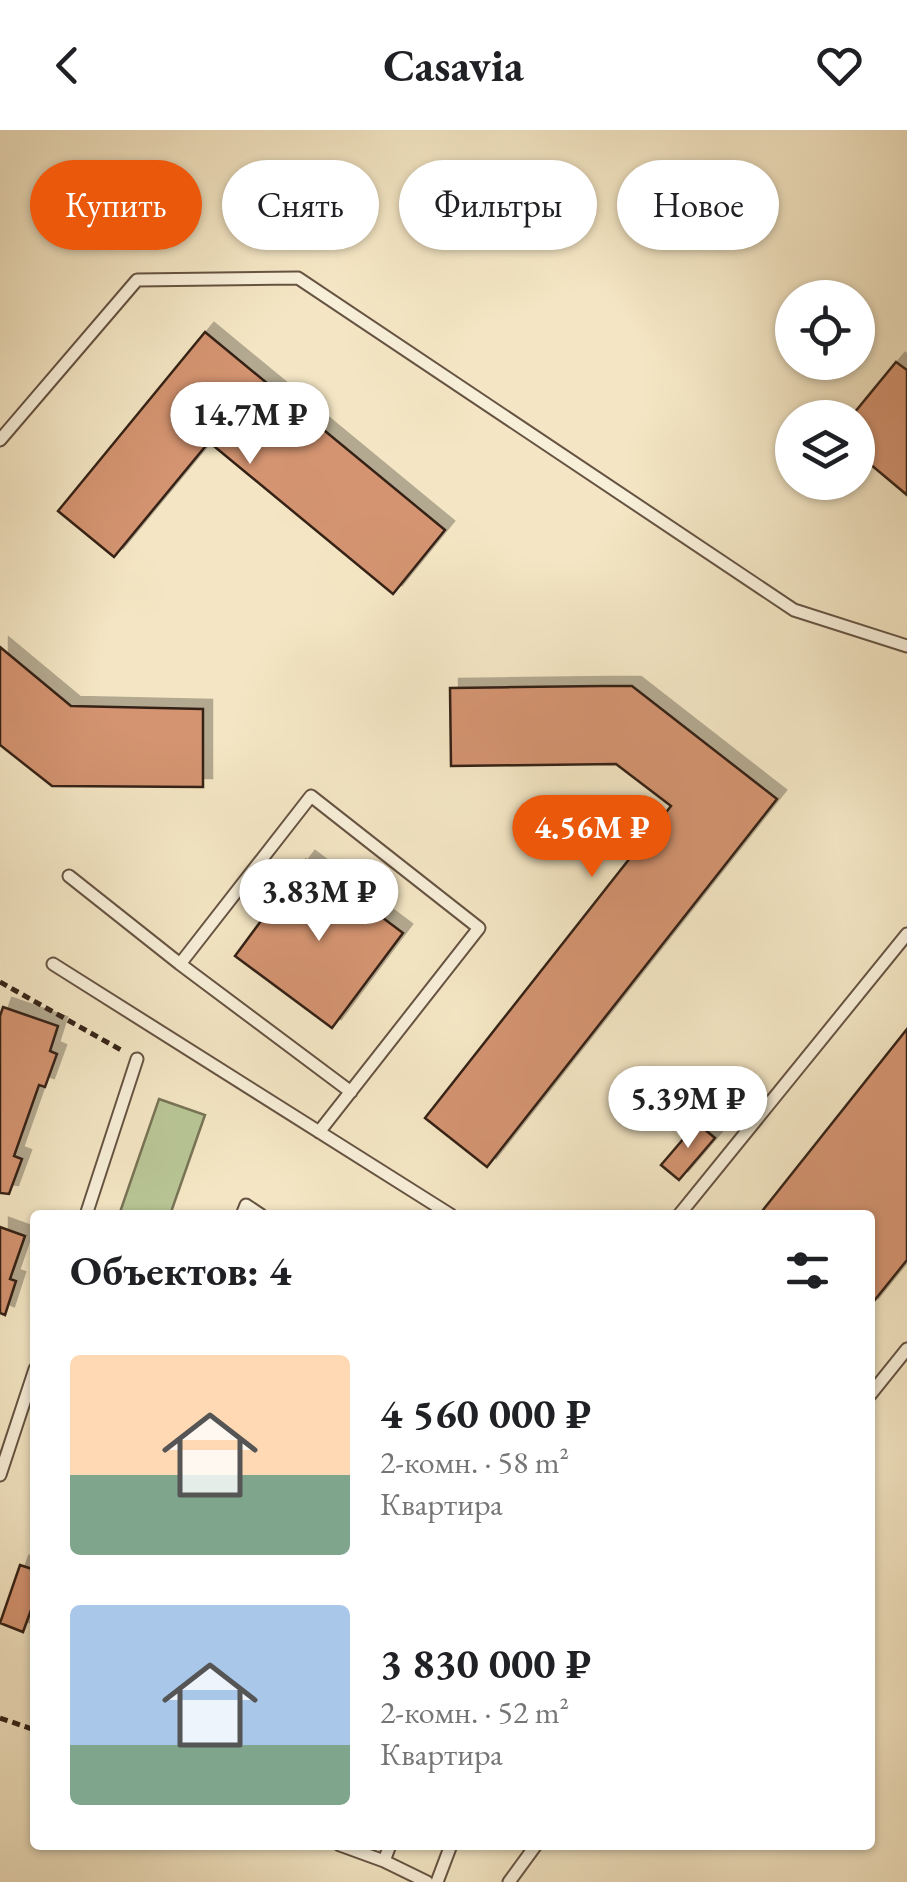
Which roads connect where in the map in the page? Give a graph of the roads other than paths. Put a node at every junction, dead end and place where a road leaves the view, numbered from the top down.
1 (0, 440) edge
2 (907, 646) edge
3 (69, 876) dead end
4 (907, 934) edge
5 (53, 964) dead end
6 (180, 964) junction
7 (137, 1059) road end
8 (350, 1092) junction
9 (319, 1132) junction
10 (88, 1210) edge
11 (444, 1210) edge
12 (684, 1210) edge
13 (907, 1349) edge
14 (30, 1384) edge
15 (875, 1389) edge
16 (0, 1476) edge
17 (354, 1850) edge
18 (388, 1850) edge
19 (449, 1850) edge
20 (532, 1850) edge
21 (384, 1861) junction
22 (427, 1882) edge
23 (437, 1882) edge
24 (509, 1882) edge

1 - 2 lane
3 - 6 lane
4 - 12 lane
5 - 9 lane
6 - 8 lane
6 - 8 lane
7 - 10 lane
8 - 9 lane
9 - 11 lane
13 - 15 lane
14 - 16 lane
17 - 21 lane
18 - 21 lane
19 - 23 lane
20 - 24 lane
21 - 22 lane

